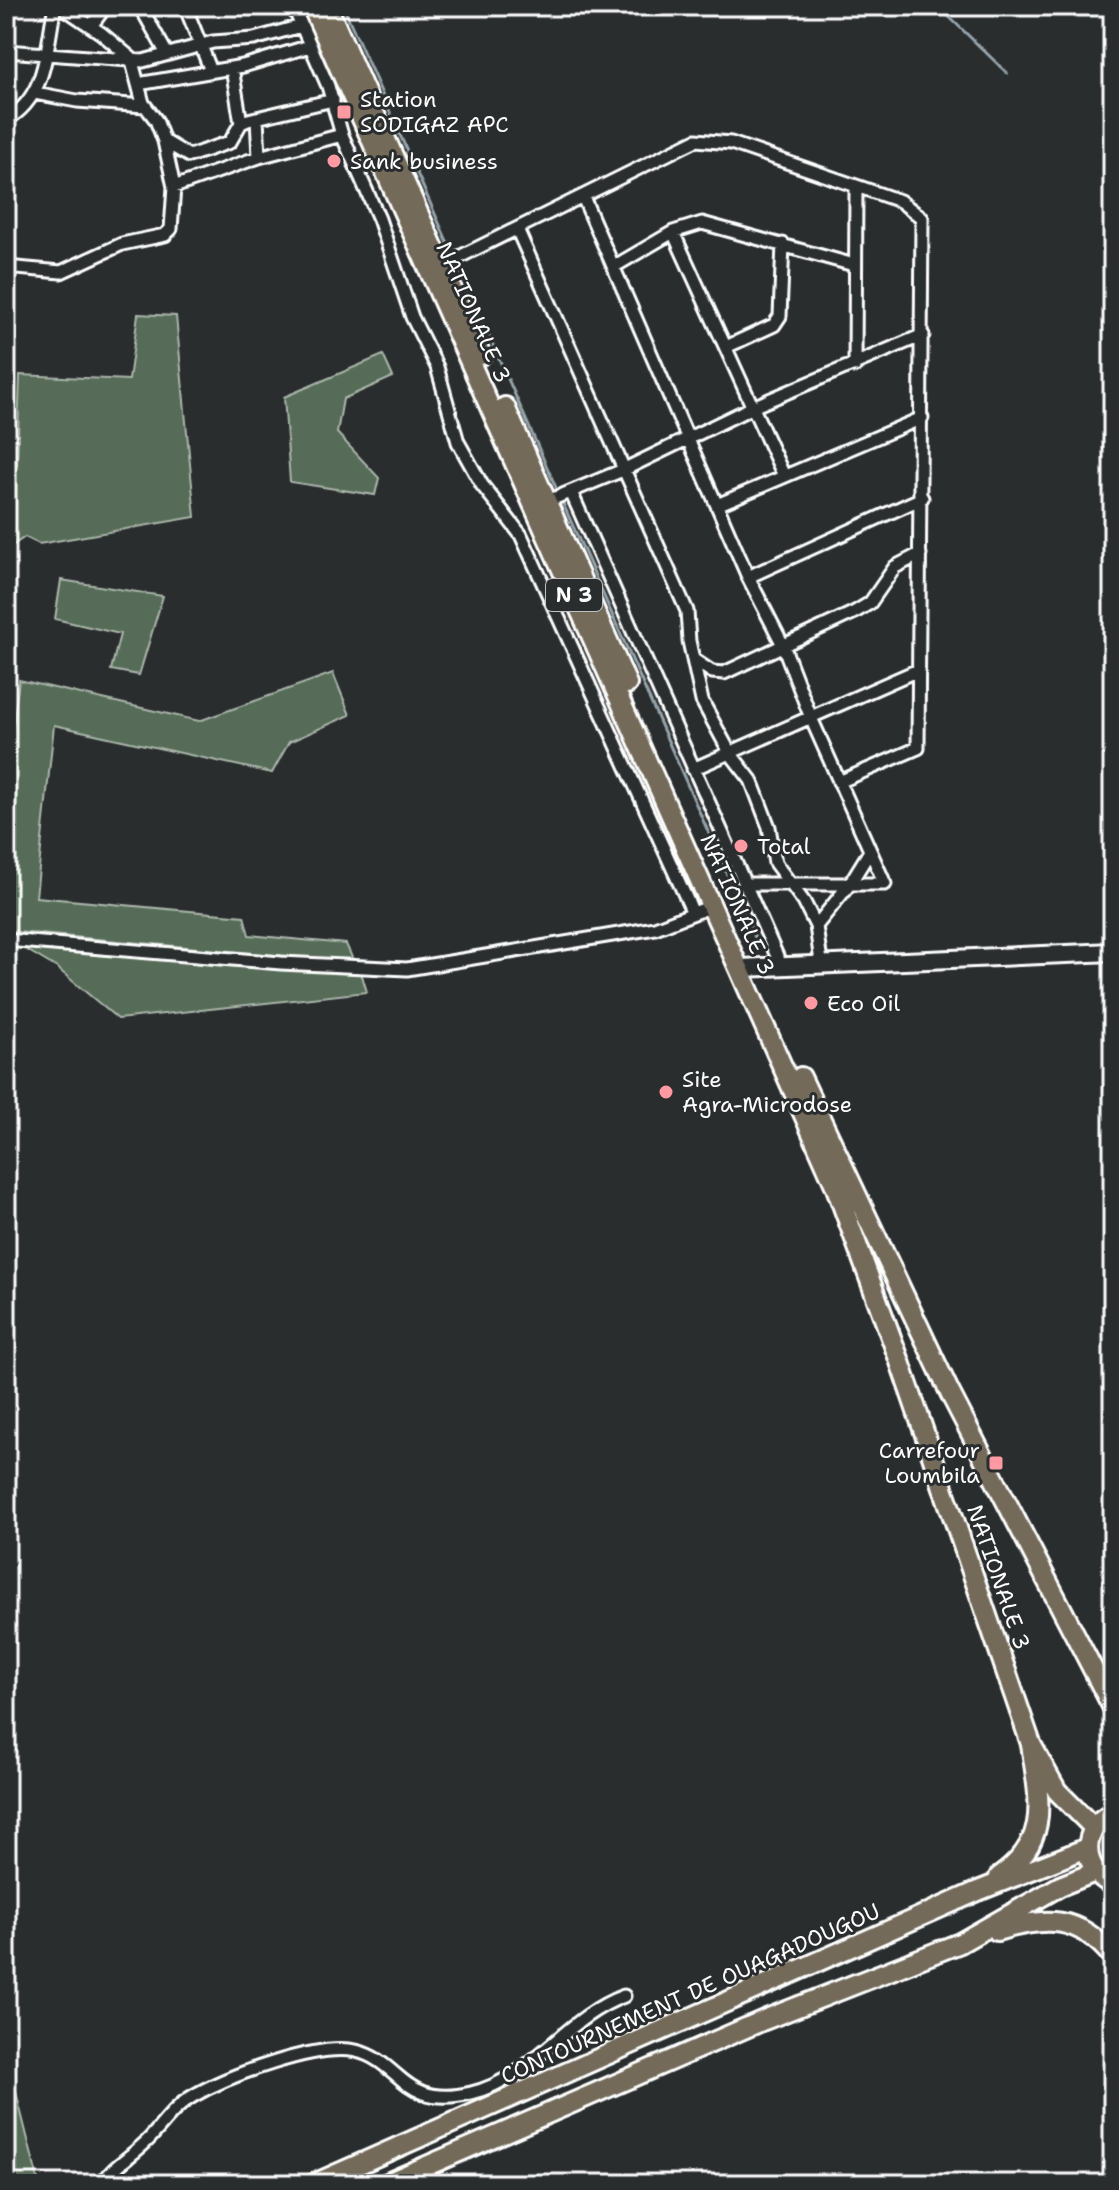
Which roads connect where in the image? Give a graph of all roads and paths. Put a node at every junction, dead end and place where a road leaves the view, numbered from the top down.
1 (58, 6) edge
2 (106, 6) edge
3 (140, 6) edge
4 (185, 6) edge
5 (293, 6) edge
6 (312, 6) edge
7 (327, 6) edge
8 (91, 26) junction
9 (301, 26) junction
10 (199, 46) junction
11 (310, 46) junction
12 (6, 51) edge
13 (167, 54) junction
14 (47, 55) junction
15 (131, 58) junction
16 (232, 68) junction
17 (211, 71) junction
18 (138, 84) junction
19 (35, 93) junction
20 (333, 100) junction
21 (145, 106) junction
22 (257, 118) junction
23 (6, 120) edge
24 (241, 123) junction
25 (342, 135) junction
26 (164, 141) junction
27 (216, 147) junction
28 (259, 157) junction
29 (221, 170) junction
30 (174, 187) junction
31 (856, 189) junction
32 (583, 197) junction
33 (517, 229) junction
34 (673, 232) junction
35 (783, 244) junction
36 (854, 265) junction
37 (615, 266) junction
38 (6, 267) edge
39 (435, 269) junction
40 (923, 335) junction
41 (726, 347) junction
42 (855, 366) junction
43 (755, 406) junction
44 (922, 418) junction
45 (689, 436) junction
46 (623, 470) junction
47 (784, 476) junction
48 (571, 492) junction
49 (922, 498) junction
50 (540, 504) junction
51 (717, 505) junction
52 (920, 554) junction
53 (748, 577) junction
54 (783, 645) junction
55 (694, 660) junction
56 (918, 670) junction
57 (811, 718) junction
58 (730, 753) junction
59 (693, 769) junction
60 (839, 782) junction
61 (870, 851) junction
62 (744, 884) junction
63 (791, 884) junction
64 (849, 885) junction
65 (712, 906) junction
66 (693, 913) junction
67 (816, 926) junction
68 (6, 940) edge
69 (1113, 952) edge
70 (821, 962) junction
71 (781, 965) junction
72 (746, 968) junction
73 (1113, 1708) edge
74 (1031, 1744) junction
75 (1113, 1812) edge
76 (1093, 1827) junction
77 (1087, 1848) junction
78 (1095, 1872) junction
79 (1113, 1885) edge
80 (978, 1891) junction
81 (960, 1943) junction
82 (1113, 1957) edge
83 (624, 1996) dead end
84 (101, 2184) edge
85 (314, 2184) edge
86 (385, 2184) edge

1 - 8 street
1 - 14 street
2 - 8 street
3 - 13 street
4 - 10 street
5 - 9 street
6 - 39 main road, NATIONALE 3 / N 3
7 - 39 main road, NATIONALE 3 / N 3
8 - 15 street
9 - 10 street
9 - 11 street
10 - 13 street
10 - 17 street
11 - 16 street
11 - 20 street
12 - 14 street
13 - 15 street
14 - 15 street
14 - 19 street
15 - 18 street
16 - 17 street
16 - 24 street
17 - 18 street
18 - 21 street
19 - 21 street
19 - 23 street
20 - 22 street
20 - 25 street
21 - 26 street
22 - 24 street
22 - 28 street
24 - 27 street
25 - 28 street
25 - 66 street
26 - 27 street
26 - 30 street
27 - 29 street
28 - 29 street
29 - 30 street
30 - 38 street
31 - 32 street
31 - 36 street
31 - 40 street
32 - 33 street
32 - 37 street
33 - 39 street
33 - 46 street
34 - 35 street
34 - 37 street
34 - 41 street
35 - 36 street
35 - 41 street
36 - 42 street
37 - 45 street
39 - 50 main road, NATIONALE 3 / N 3
40 - 42 street
40 - 44 street
41 - 43 street
42 - 43 street
43 - 45 street
43 - 47 street
44 - 47 street
44 - 49 street
45 - 46 street
45 - 51 street
46 - 48 street
46 - 55 street
47 - 51 street
48 - 50 street
48 - 59 street
49 - 52 street
49 - 53 street
50 - 65 main road, NATIONALE 3 / N 3
50 - 72 main road, NATIONALE 3 / N 3
51 - 53 street
52 - 54 street
52 - 56 street
53 - 54 street
54 - 55 street
54 - 57 street
55 - 58 street
56 - 57 street
56 - 60 street
57 - 58 street
57 - 60 street
58 - 59 street
58 - 63 street
59 - 62 street
60 - 61 street
61 - 64 street
61 - 64 street
62 - 63 street
62 - 71 street
63 - 64 street
63 - 67 street
64 - 67 street
65 - 66 street
65 - 72 main road, NATIONALE 3 / N 3
66 - 68 street
67 - 70 street
69 - 70 main road
70 - 71 main road
71 - 72 main road
72 - 73 main road, NATIONALE 3 / N 3
72 - 74 main road, NATIONALE 3 / N 3
74 - 76 main road, NATIONALE 3 / N 3
74 - 80 main road
75 - 76 main road
76 - 77 main road
77 - 78 main road
77 - 80 main road, CONTOURNEMENT DE OUAGADOUGOU
78 - 79 main road
78 - 81 main road
80 - 85 main road, CONTOURNEMENT DE OUAGADOUGOU
81 - 82 main road
81 - 86 main road
83 - 84 street

